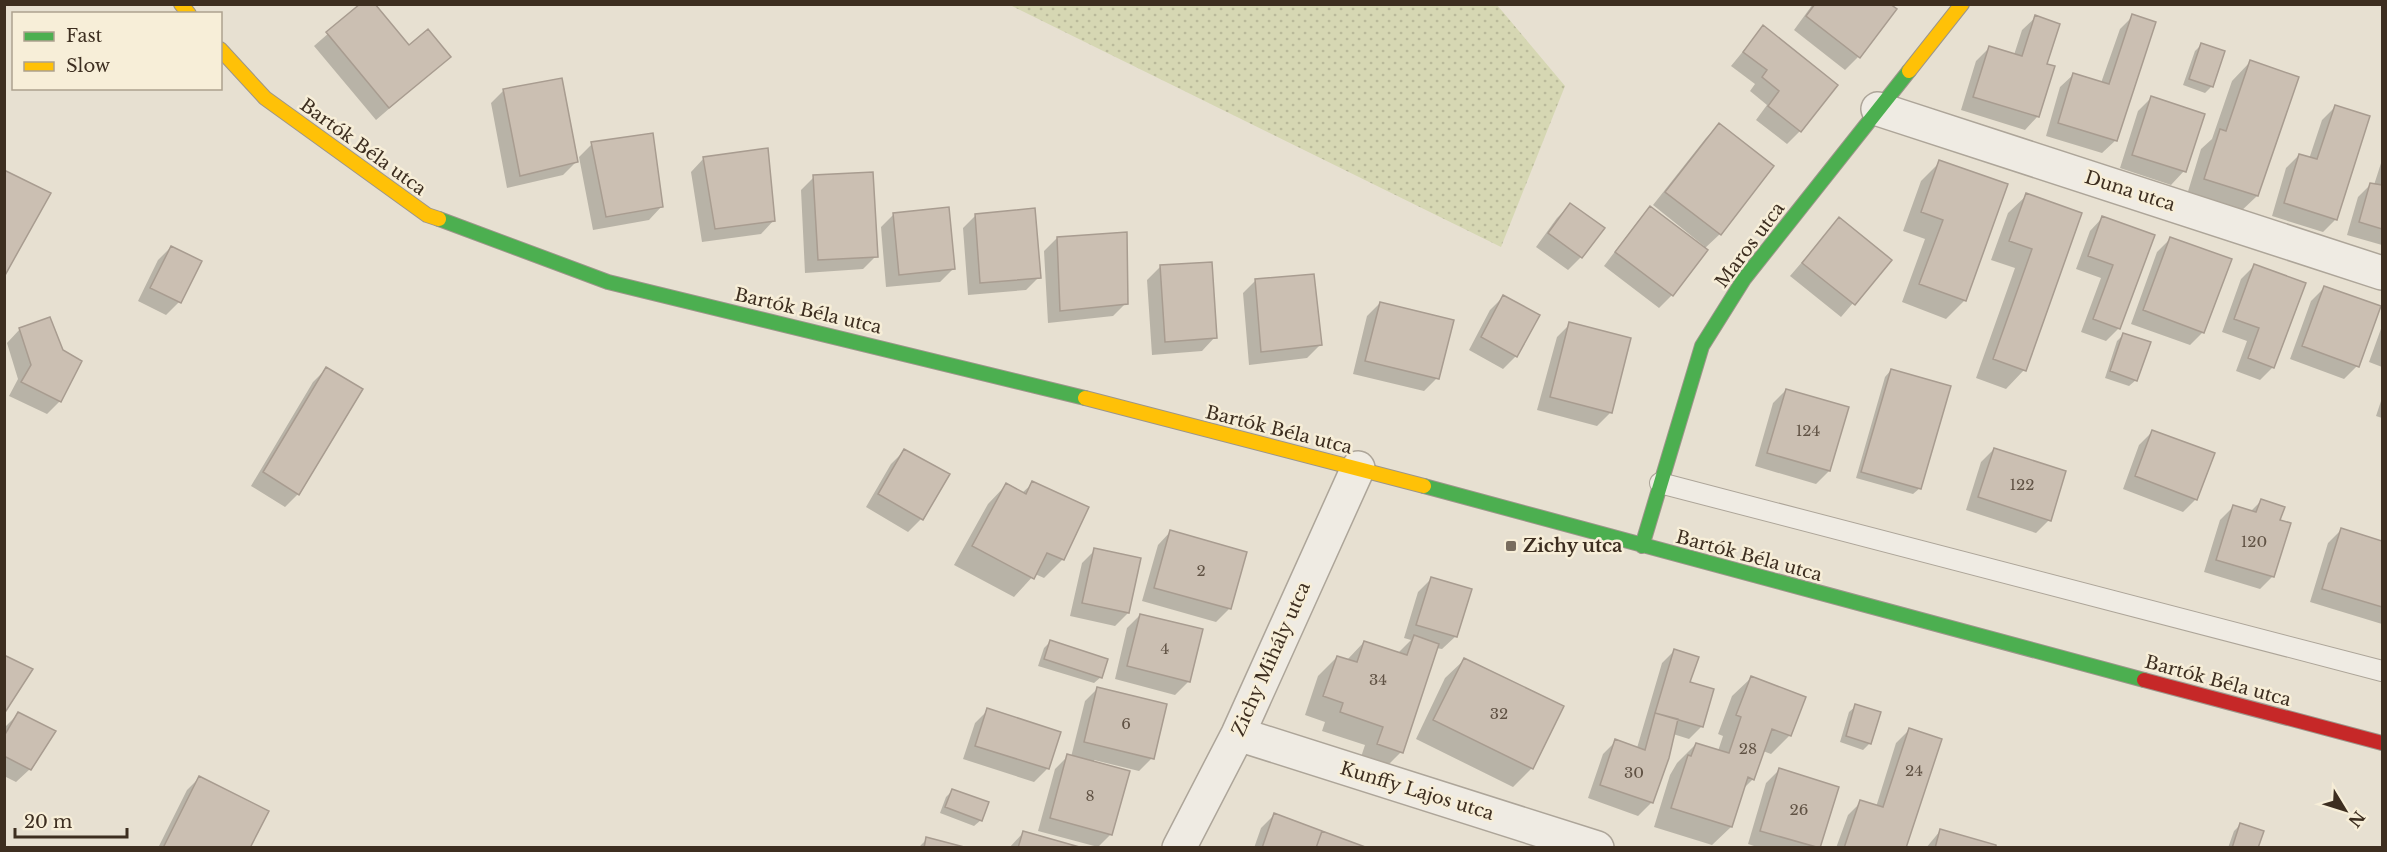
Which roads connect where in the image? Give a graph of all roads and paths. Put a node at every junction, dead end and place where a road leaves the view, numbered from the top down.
1 (1962, 4) edge
2 (222, 51) edge
3 (1878, 109) junction
4 (2382, 273) edge
5 (1358, 468) junction
6 (1660, 483) junction
7 (1642, 546) junction
8 (2382, 671) edge
9 (1238, 734) junction
10 (2382, 743) edge
11 (1179, 848) edge
12 (1597, 848) edge

1 - 3 street, Maros utca
2 - 5 street, Bartók Béla utca
3 - 4 street, Duna utca
3 - 6 street, Maros utca
5 - 7 street, Bartók Béla utca
5 - 9 street, Zichy Mihály utca
6 - 7 street, Maros utca
6 - 8 lane
7 - 10 street, Bartók Béla utca
9 - 11 street, Zichy Mihály utca
9 - 12 street, Kunffy Lajos utca

